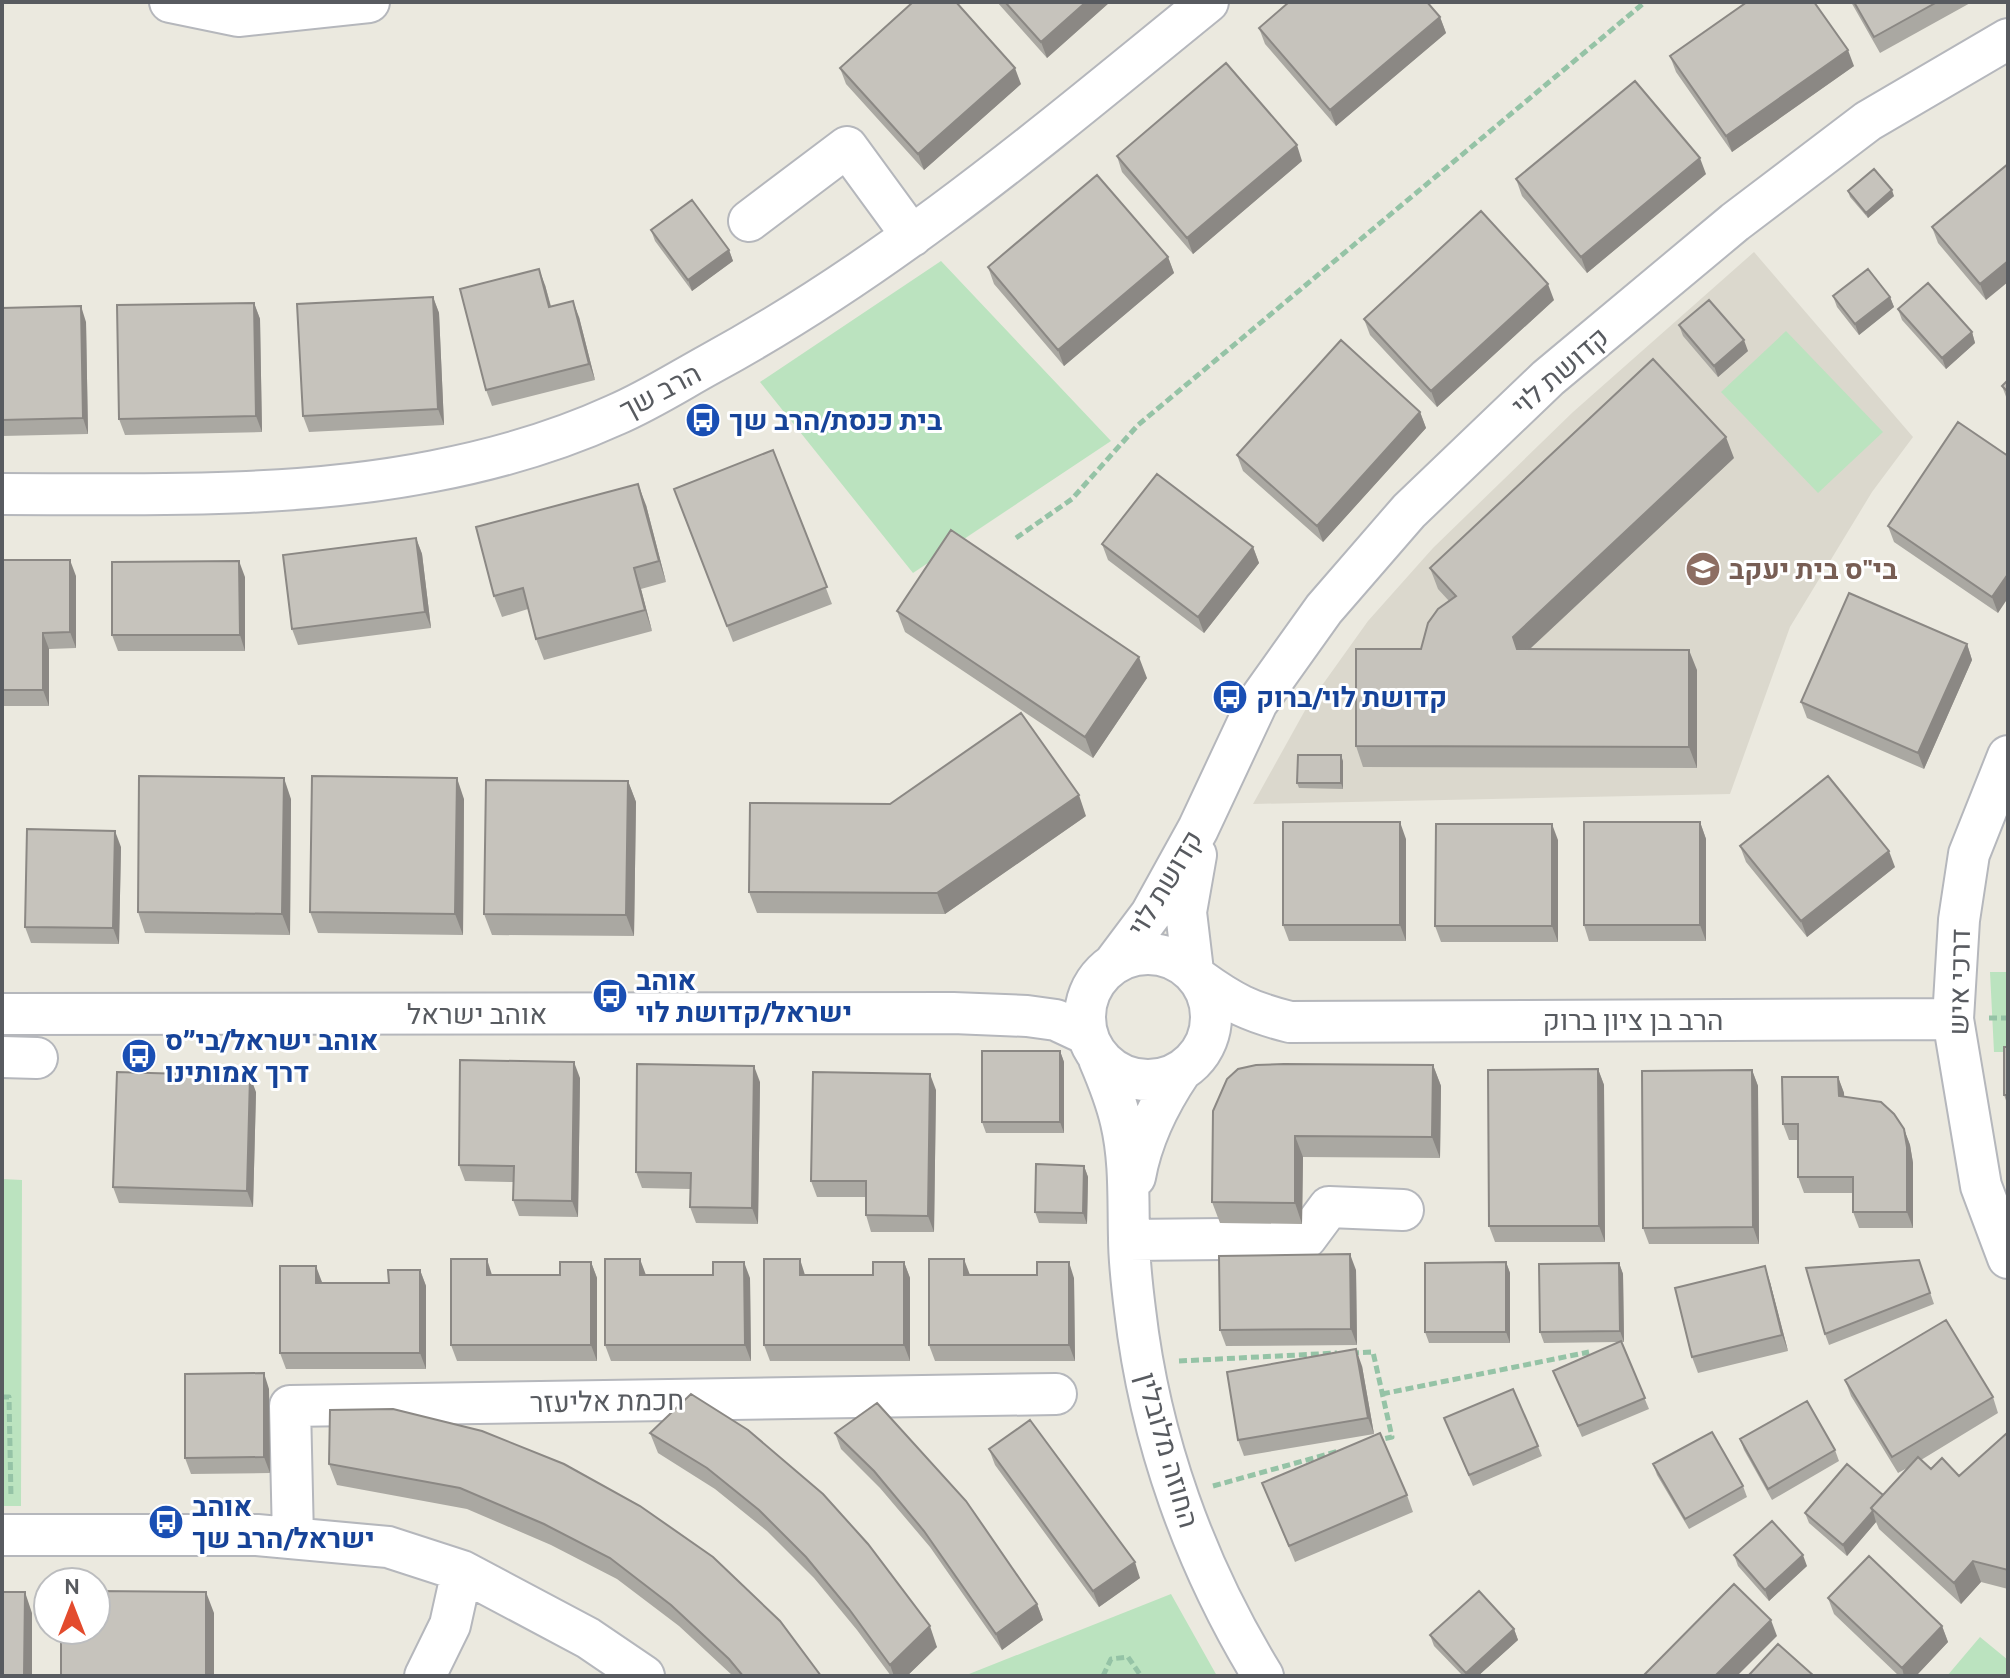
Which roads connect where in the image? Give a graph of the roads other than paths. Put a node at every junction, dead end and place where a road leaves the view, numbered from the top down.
1 (170, 2) edge
2 (369, 2) edge
3 (1208, 2) edge
4 (2008, 39) edge
5 (749, 221) dead end
6 (912, 236) junction
7 (2, 494) edge
8 (2008, 756) edge
9 (1211, 801) junction
10 (1106, 971) junction
11 (1196, 975) junction
12 (953, 1013) junction
13 (2, 1014) edge
14 (1953, 1019) junction
15 (1314, 1022) junction
16 (1093, 1046) junction
17 (1189, 1064) junction
18 (1403, 1210) dead end
19 (1129, 1224) junction
20 (2008, 1258) edge
21 (1056, 1394) dead end
22 (7, 1535) edge
23 (293, 1538) junction
24 (462, 1571) junction
25 (425, 1676) edge
26 (644, 1676) edge
27 (1263, 1676) edge

1 - 2 street
3 - 6 street, הרב שך
4 - 9 street, קדושת לוי
5 - 6 street
6 - 7 street, הרב שך
8 - 14 street, דרכי איש
9 - 10 street, קדושת לוי
9 - 11 street, קדושת לוי
10 - 11 street
10 - 12 street, אוהב ישראל
10 - 16 street
11 - 15 street, הרב בן ציון ברוק
11 - 17 street
12 - 13 street, אוהב ישראל
12 - 16 street, אוהב ישראל
14 - 15 street, הרב בן ציון ברוק
14 - 20 street, דרכי איש
15 - 17 street, הרב בן ציון ברוק
16 - 17 street
16 - 19 street, החוזה מלובלין
17 - 19 street, החוזה מלובלין
18 - 19 street
19 - 27 street, החוזה מלובלין
21 - 23 street, חכמת אליעזר
22 - 23 street
23 - 24 street
24 - 25 street
24 - 26 street

